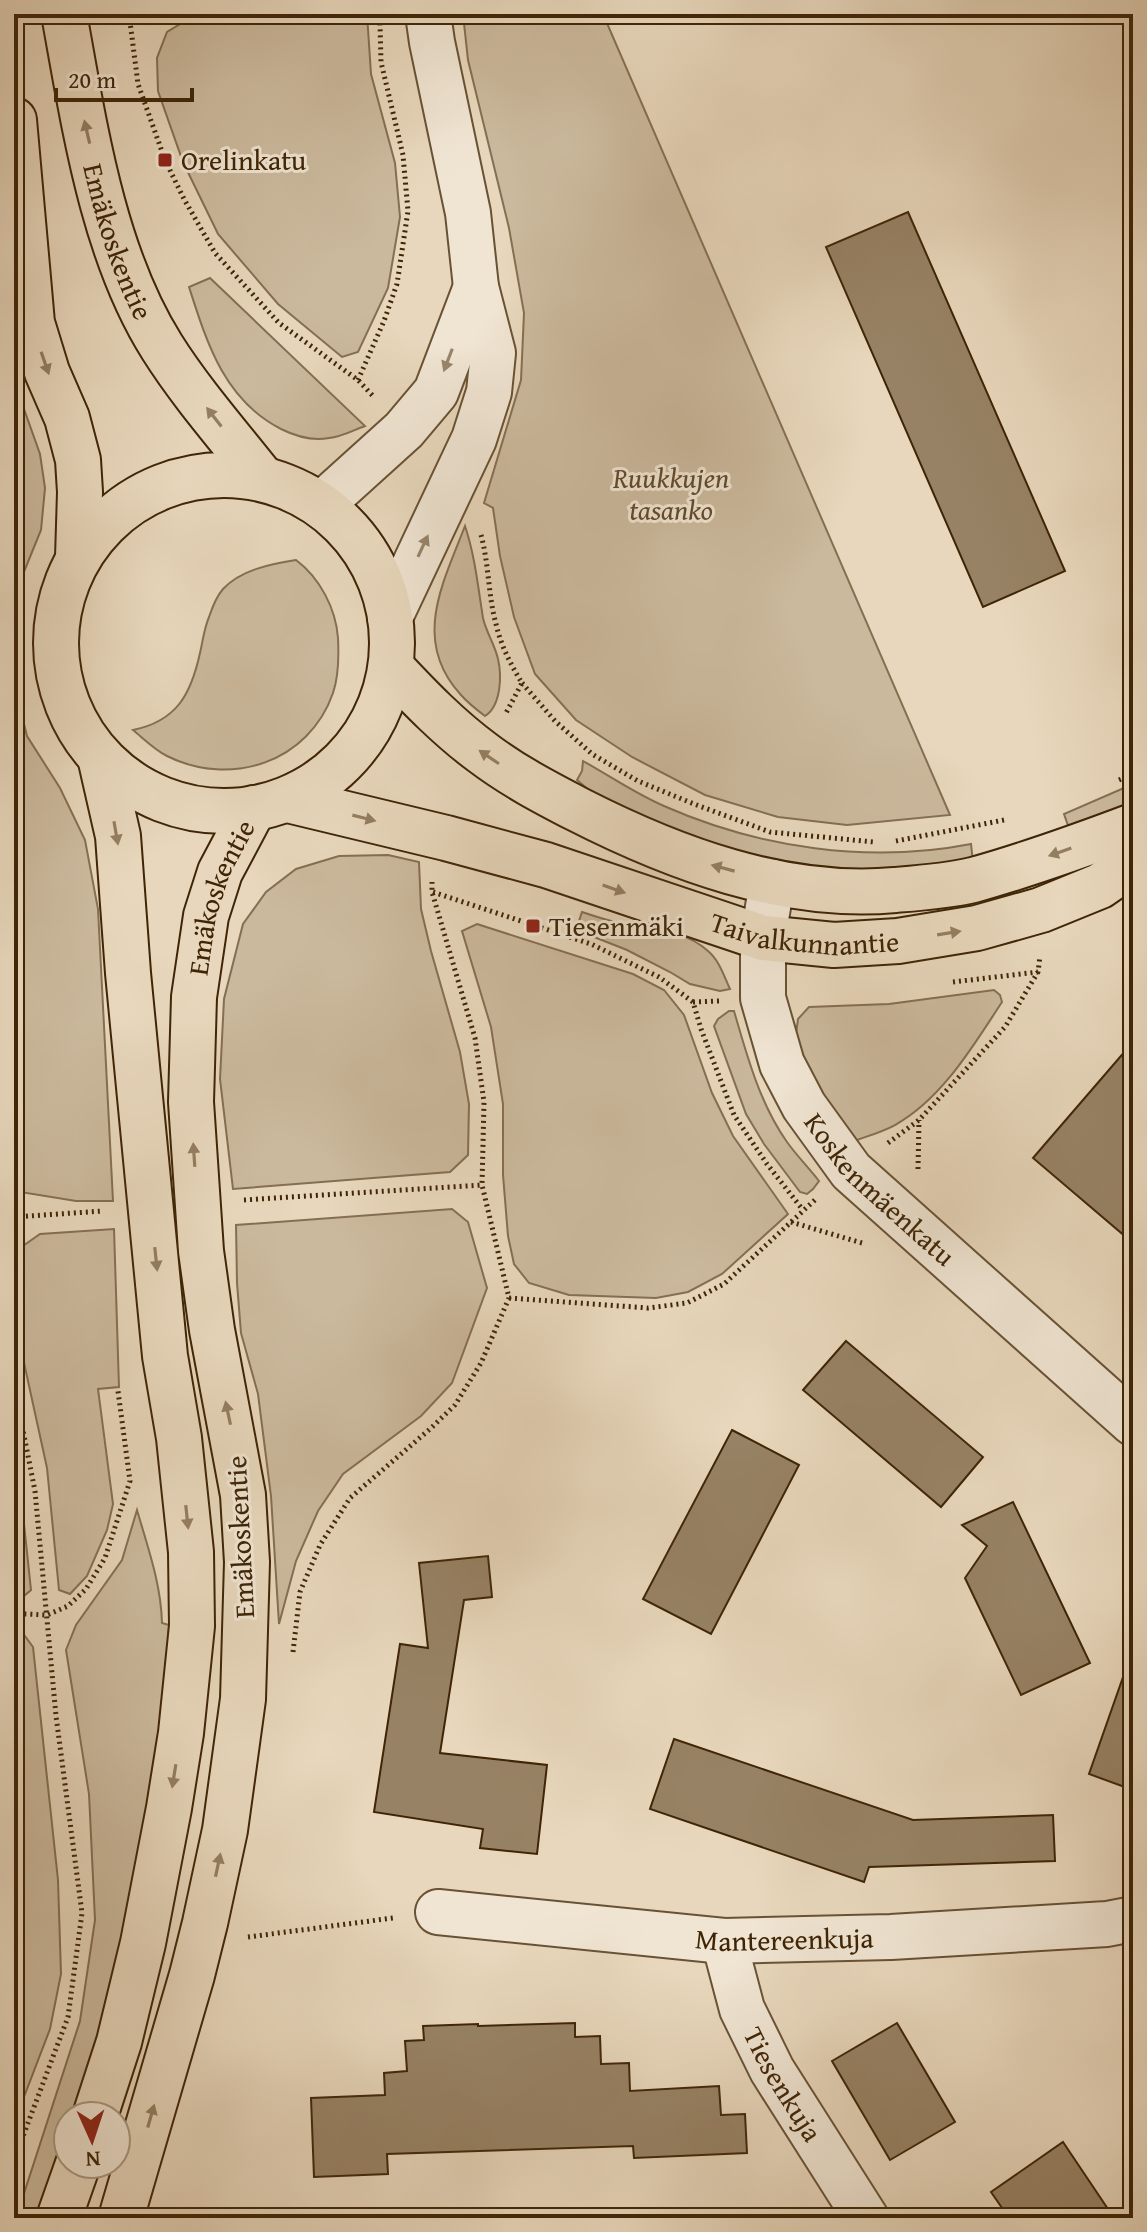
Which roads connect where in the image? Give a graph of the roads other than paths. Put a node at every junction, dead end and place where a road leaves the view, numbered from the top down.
1 (64, 14) edge
2 (428, 14) edge
3 (14, 120) edge
4 (476, 287) junction
5 (262, 478) junction
6 (321, 505) junction
7 (78, 558) junction
8 (390, 617) junction
9 (391, 667) junction
10 (100, 757) junction
11 (271, 804) junction
12 (1133, 826) edge
13 (1133, 863) edge
14 (772, 882) junction
15 (763, 938) junction
16 (1133, 1423) edge
17 (438, 1912) road end
18 (1133, 1919) edge
19 (724, 1941) junction
20 (100, 2100) edge
21 (72, 2180) edge
22 (59, 2218) edge
23 (121, 2218) edge
24 (866, 2218) edge

5 -> 1 main road, Emäkoskentie
2 - 4 street
3 -> 7 main road
4 -> 6 street
8 -> 4 street
5 - 6 main road
5 - 7 main road
6 - 8 main road
7 - 10 main road
8 - 9 main road
9 - 11 main road
14 -> 9 main road, Taivalkunnantie
10 - 11 main road
10 -> 20 main road, Emäkoskentie
11 -> 15 main road, Taivalkunnantie
23 -> 11 main road, Emäkoskentie
12 -> 14 main road, Taivalkunnantie
15 -> 13 main road, Taivalkunnantie
14 - 15 street, Koskenmäenkatu
15 - 16 street, Koskenmäenkatu
17 - 19 street, Mantereenkuja
18 - 19 street, Mantereenkuja
19 - 24 street, Tiesenkuja
21 - 22 main road

